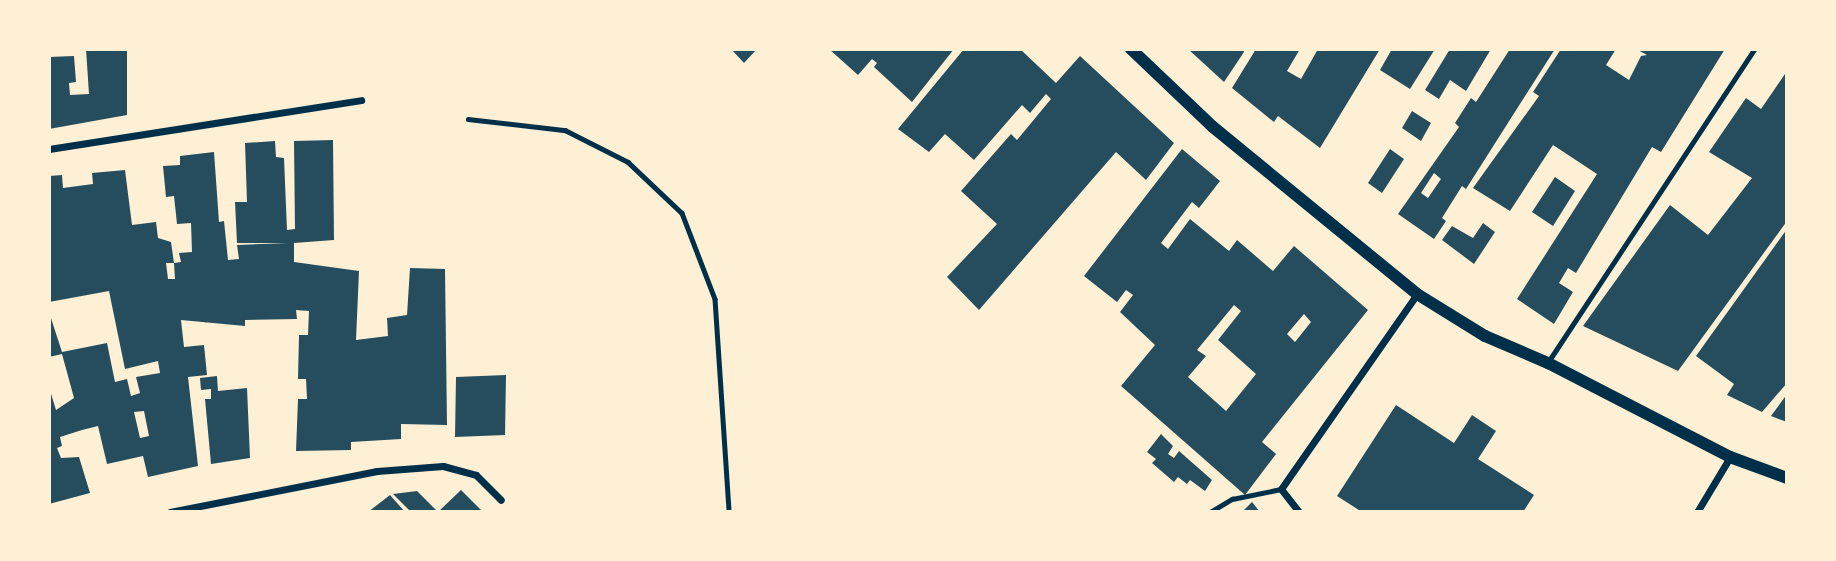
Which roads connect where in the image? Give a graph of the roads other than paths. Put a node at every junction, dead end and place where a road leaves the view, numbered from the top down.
1 (1131, 49) edge
2 (1754, 49) edge
3 (361, 100) dead end
4 (49, 149) edge
5 (1418, 294) junction
6 (1548, 363) junction
7 (1730, 457) junction
8 (1787, 478) edge
9 (1281, 489) junction
10 (501, 500) dead end
11 (170, 512) edge
12 (1210, 512) edge
13 (1299, 512) edge
14 (1697, 512) edge

1 - 5 street
2 - 6 lane
3 - 4 street
5 - 6 street
5 - 9 street
6 - 7 street
7 - 8 street
7 - 14 street
9 - 12 lane
9 - 13 street
10 - 11 street

